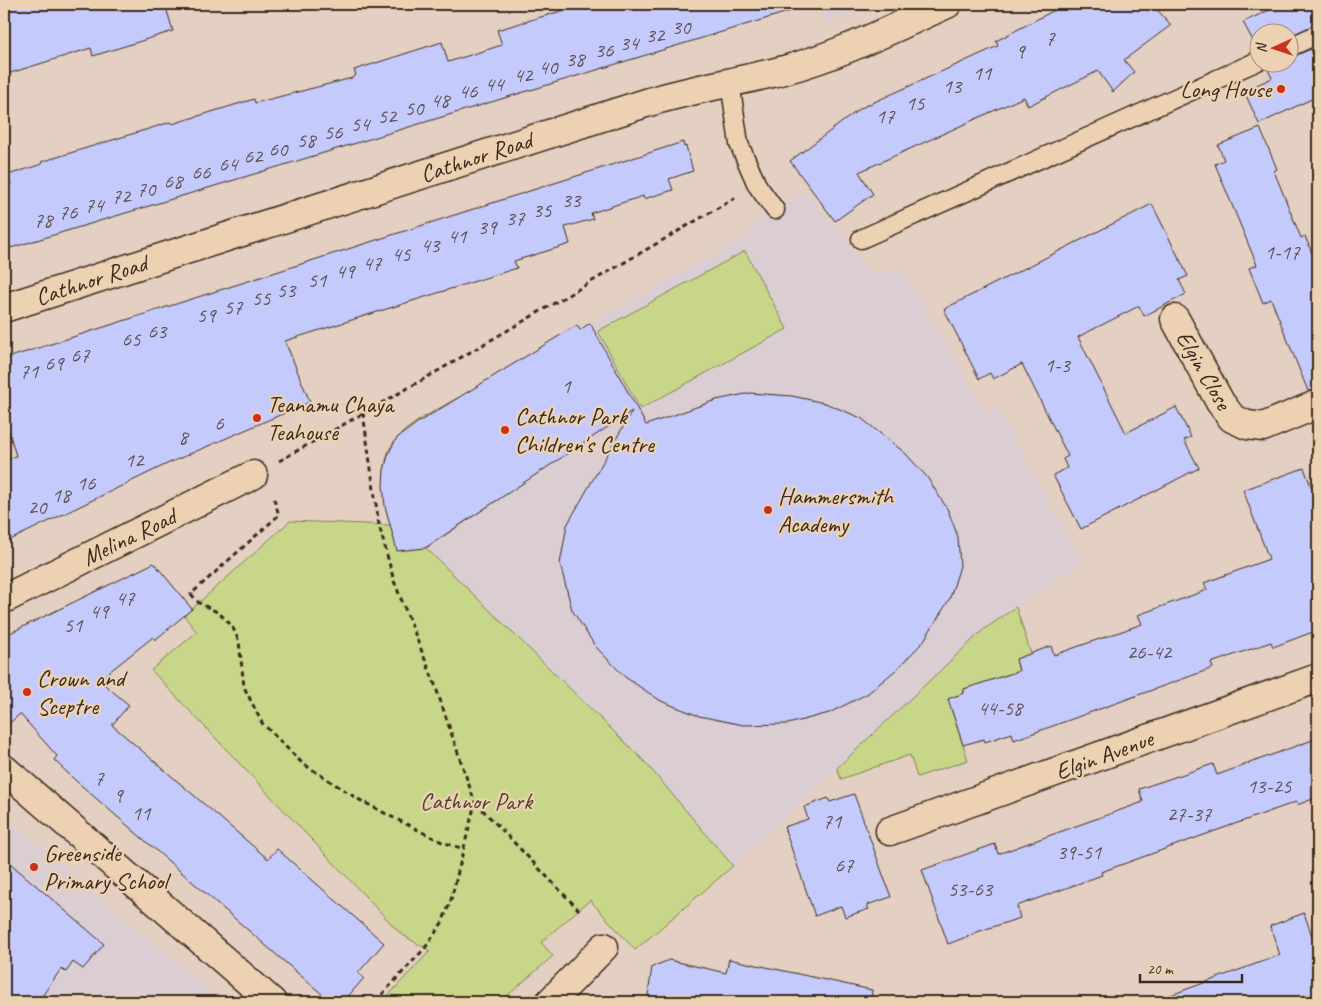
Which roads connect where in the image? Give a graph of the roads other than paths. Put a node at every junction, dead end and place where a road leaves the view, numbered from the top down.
1 (947, 4) edge
2 (1318, 34) edge
3 (1300, 42) edge
4 (1250, 64) edge
5 (730, 82) junction
6 (775, 210) dead end
7 (861, 239) dead end
8 (4, 308) edge
9 (1175, 319) dead end
10 (1318, 404) edge
11 (259, 472) road end
12 (4, 599) edge
13 (1318, 678) edge
14 (4, 769) edge
15 (890, 831) dead end
16 (604, 947) dead end
17 (272, 1002) edge
18 (550, 1002) edge

1 - 5 street, Cathnor Road
2 - 3 lane
4 - 7 lane
5 - 6 lane
5 - 8 street, Cathnor Road
9 - 10 street, Elgin Close
11 - 12 street, Melina Road
13 - 15 street, Elgin Avenue
14 - 17 street
16 - 18 street

